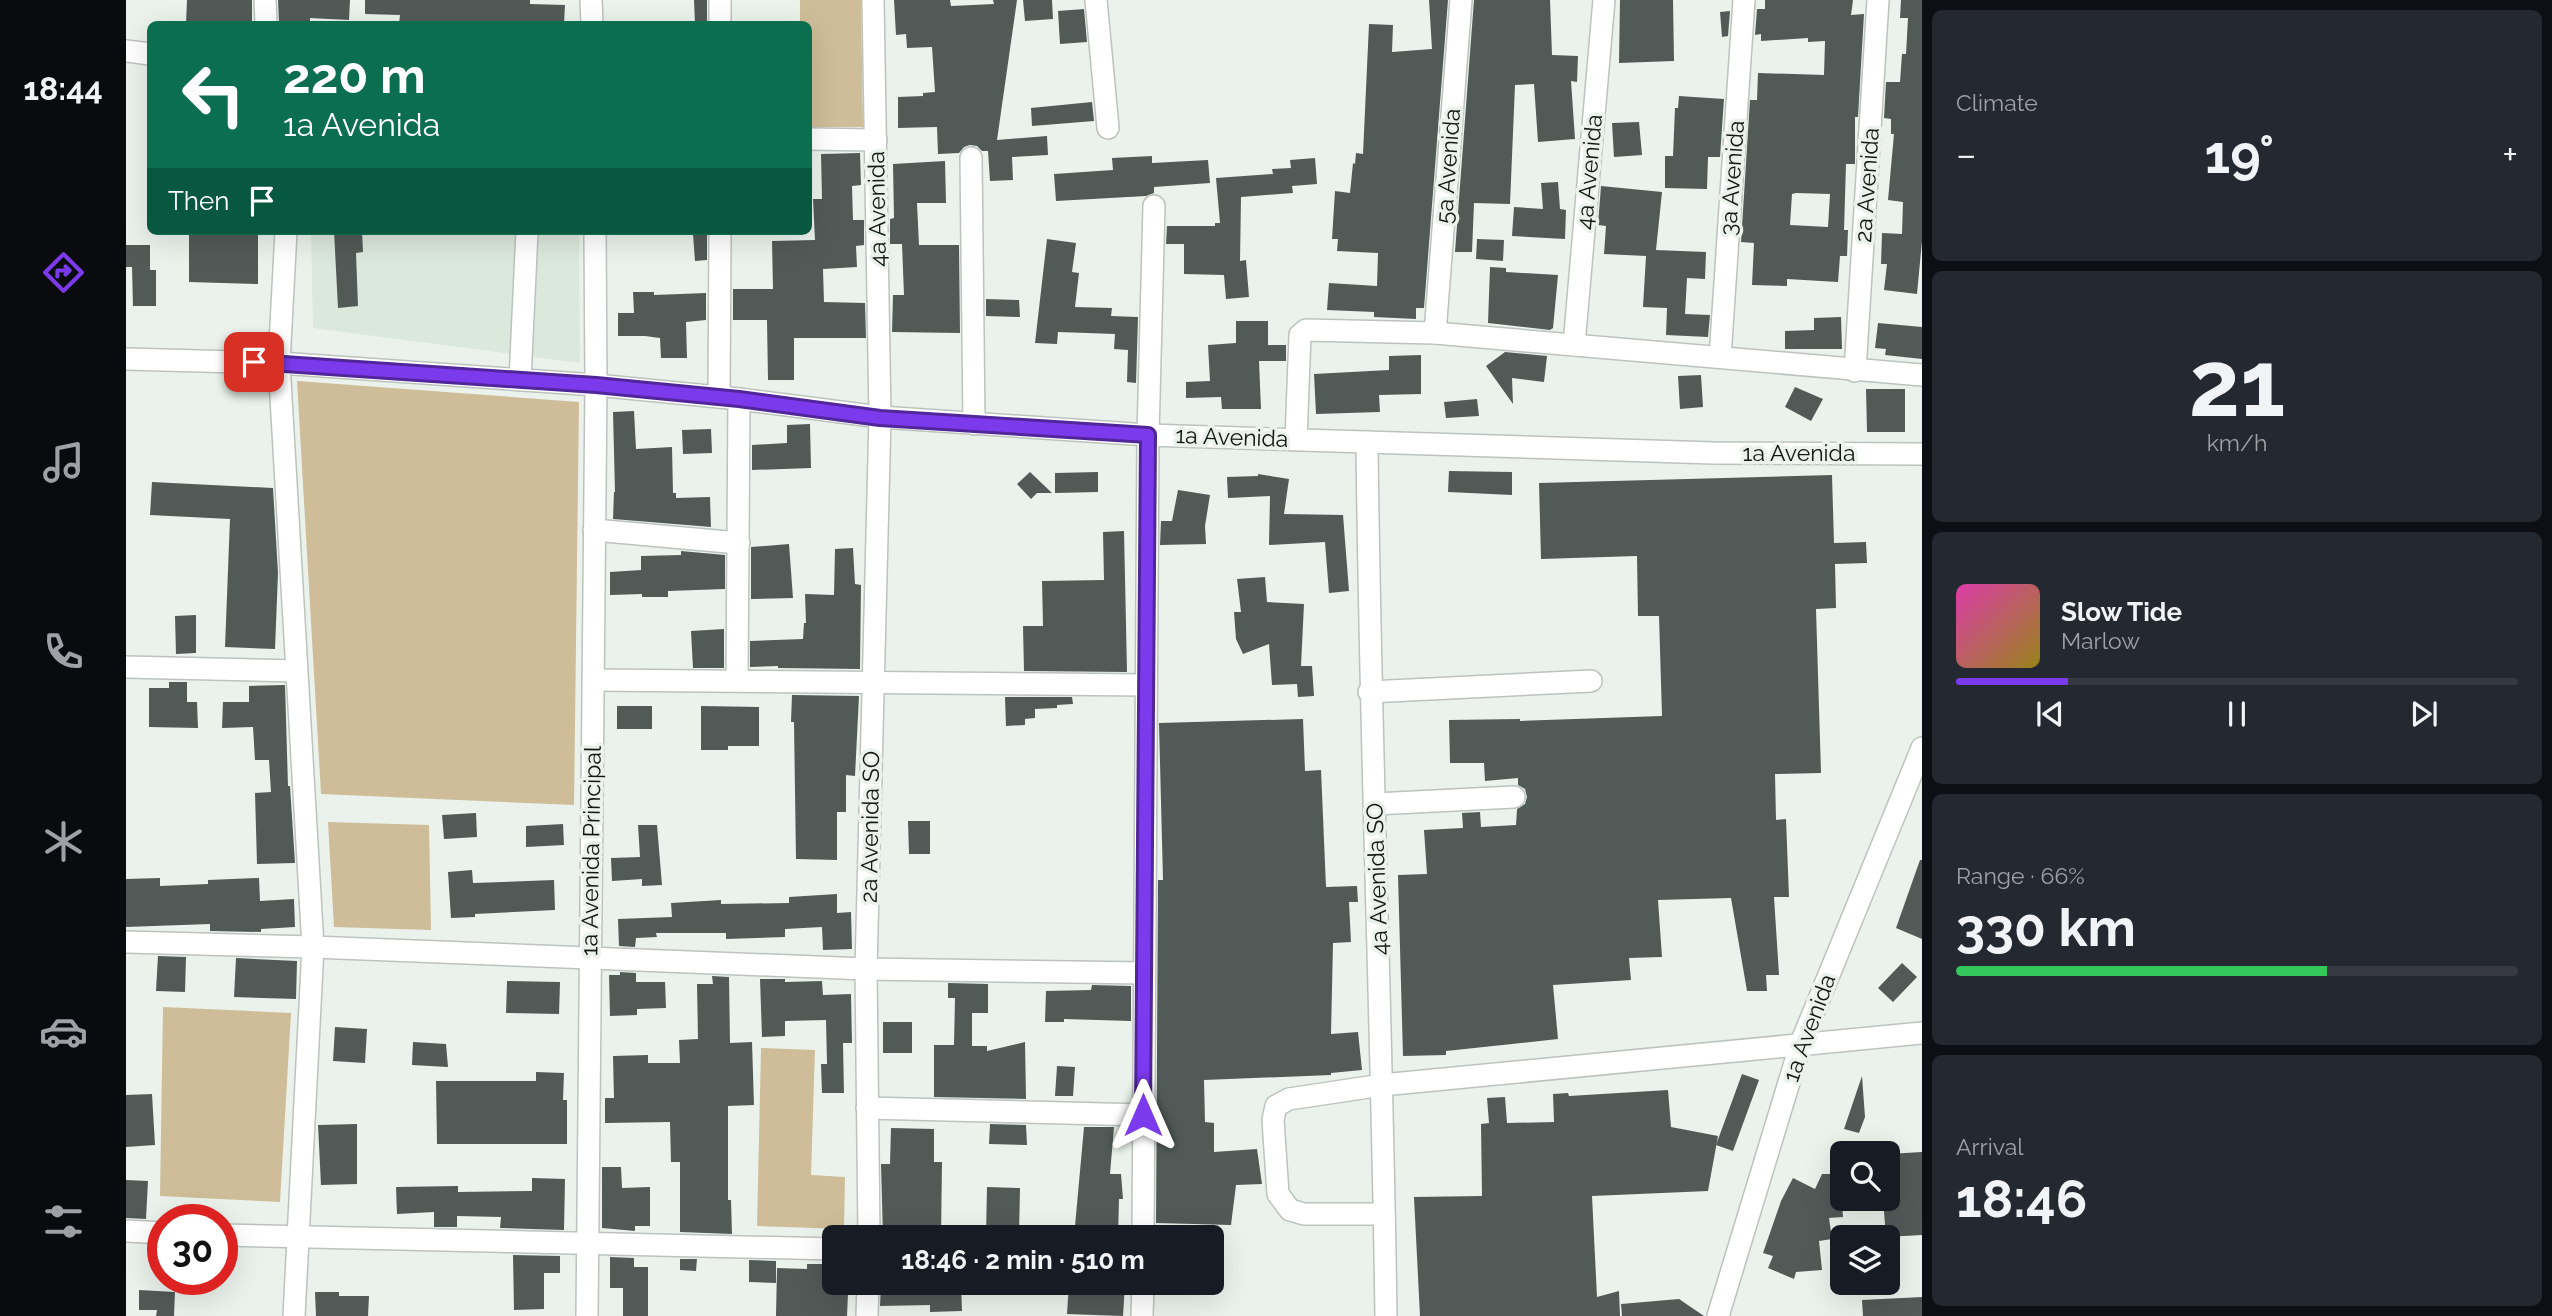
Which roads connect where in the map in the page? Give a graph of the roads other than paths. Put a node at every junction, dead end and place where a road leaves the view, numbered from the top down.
1 (265, 0) edge
2 (591, 0) edge
3 (720, 0) edge
4 (873, 0) edge
5 (1096, 0) edge
6 (1461, 0) edge
7 (1604, 0) edge
8 (1744, 0) edge
9 (1878, 0) edge
10 (266, 21) edge
11 (592, 21) edge
12 (720, 21) edge
13 (126, 51) edge
14 (147, 54) edge
15 (1108, 128) dead end
16 (812, 139) edge
17 (876, 140) junction
18 (971, 158) dead end
19 (1154, 206) dead end
20 (286, 235) edge
21 (527, 235) edge
22 (595, 235) edge
23 (720, 235) edge
24 (1435, 333) junction
25 (1574, 345) junction
26 (1720, 357) junction
27 (126, 359) edge
28 (279, 363) junction
29 (1855, 371) junction
30 (1922, 375) edge
31 (520, 380) junction
32 (596, 385) junction
33 (729, 398) junction
34 (880, 418) junction
35 (974, 424) junction
36 (1148, 435) junction
37 (1296, 439) junction
38 (1367, 442) junction
39 (1922, 454) edge
40 (594, 530) junction
41 (739, 543) junction
42 (126, 667) edge
43 (296, 670) junction
44 (593, 680) junction
45 (737, 680) junction
46 (1591, 681) dead end
47 (873, 682) junction
48 (1146, 685) junction
49 (1369, 692) junction
50 (1922, 748) edge
51 (1514, 797) dead end
52 (1375, 804) junction
53 (126, 942) edge
54 (313, 947) junction
55 (590, 959) junction
56 (866, 969) junction
57 (1144, 973) junction
58 (1922, 1033) edge
59 (1801, 1044) junction
60 (1382, 1085) junction
61 (867, 1108) junction
62 (1143, 1115) junction
63 (1384, 1214) junction
64 (869, 1225) edge
65 (1143, 1225) edge
66 (126, 1231) edge
67 (147, 1232) edge
68 (238, 1236) edge
69 (299, 1239) junction
70 (587, 1243) junction
71 (822, 1249) edge
72 (868, 1295) edge
73 (1143, 1295) edge
74 (294, 1316) edge
75 (587, 1316) edge
76 (867, 1316) edge
77 (1142, 1316) edge
78 (1386, 1316) edge
79 (1718, 1316) edge

1 - 10 street
2 - 11 street
3 - 12 street
4 - 17 street, 4a Avenida
5 - 15 street
6 - 24 street, 5a Avenida
7 - 25 street, 4a Avenida
8 - 26 street, 3a Avenida
9 - 29 street, 2a Avenida
13 - 14 street
16 - 17 street
17 - 34 street, 4a Avenida
18 - 35 street
19 - 36 street
20 - 28 street
21 - 31 street
22 - 32 street
23 - 33 street
24 - 25 street
24 - 37 street
25 - 26 street
26 - 29 street
27 - 28 street, 1a Avenida
28 - 31 street, 1a Avenida
28 - 43 street
29 - 30 street
31 - 32 street, 1a Avenida
32 - 33 street, 1a Avenida
32 - 40 street, 1a Avenida Principal
33 - 34 street, 1a Avenida
33 - 41 street
34 - 35 street, 1a Avenida
34 - 47 street, 2a Avenida SO
35 - 36 street, 1a Avenida
36 - 37 street, 1a Avenida
36 - 48 street
37 - 38 street, 1a Avenida
38 - 39 street, 1a Avenida
38 - 49 street, 4a Avenida SO
40 - 41 street
40 - 44 street, 1a Avenida Principal
41 - 45 street
42 - 43 street
43 - 54 street
44 - 45 street
44 - 55 street, 1a Avenida Principal
45 - 47 street
46 - 49 street
47 - 48 street
47 - 56 street, 2a Avenida SO
48 - 57 street
49 - 52 street, 4a Avenida SO
50 - 59 street, 1a Avenida
51 - 52 street
52 - 60 street, 4a Avenida SO
53 - 54 street
54 - 55 street
54 - 69 street
55 - 56 street
55 - 70 street, 1a Avenida Principal
56 - 57 street
56 - 61 street, 2a Avenida SO
57 - 62 street
58 - 59 street
59 - 60 street
59 - 79 street, 1a Avenida
60 - 63 street, 4a Avenida SO
60 - 63 street
61 - 62 street
61 - 64 street, 2a Avenida SO
62 - 65 street
63 - 78 street, 4a Avenida SO
66 - 67 street
68 - 69 street
69 - 70 street
69 - 74 street
70 - 71 street
70 - 75 street, 1a Avenida Principal
72 - 76 street
73 - 77 street

